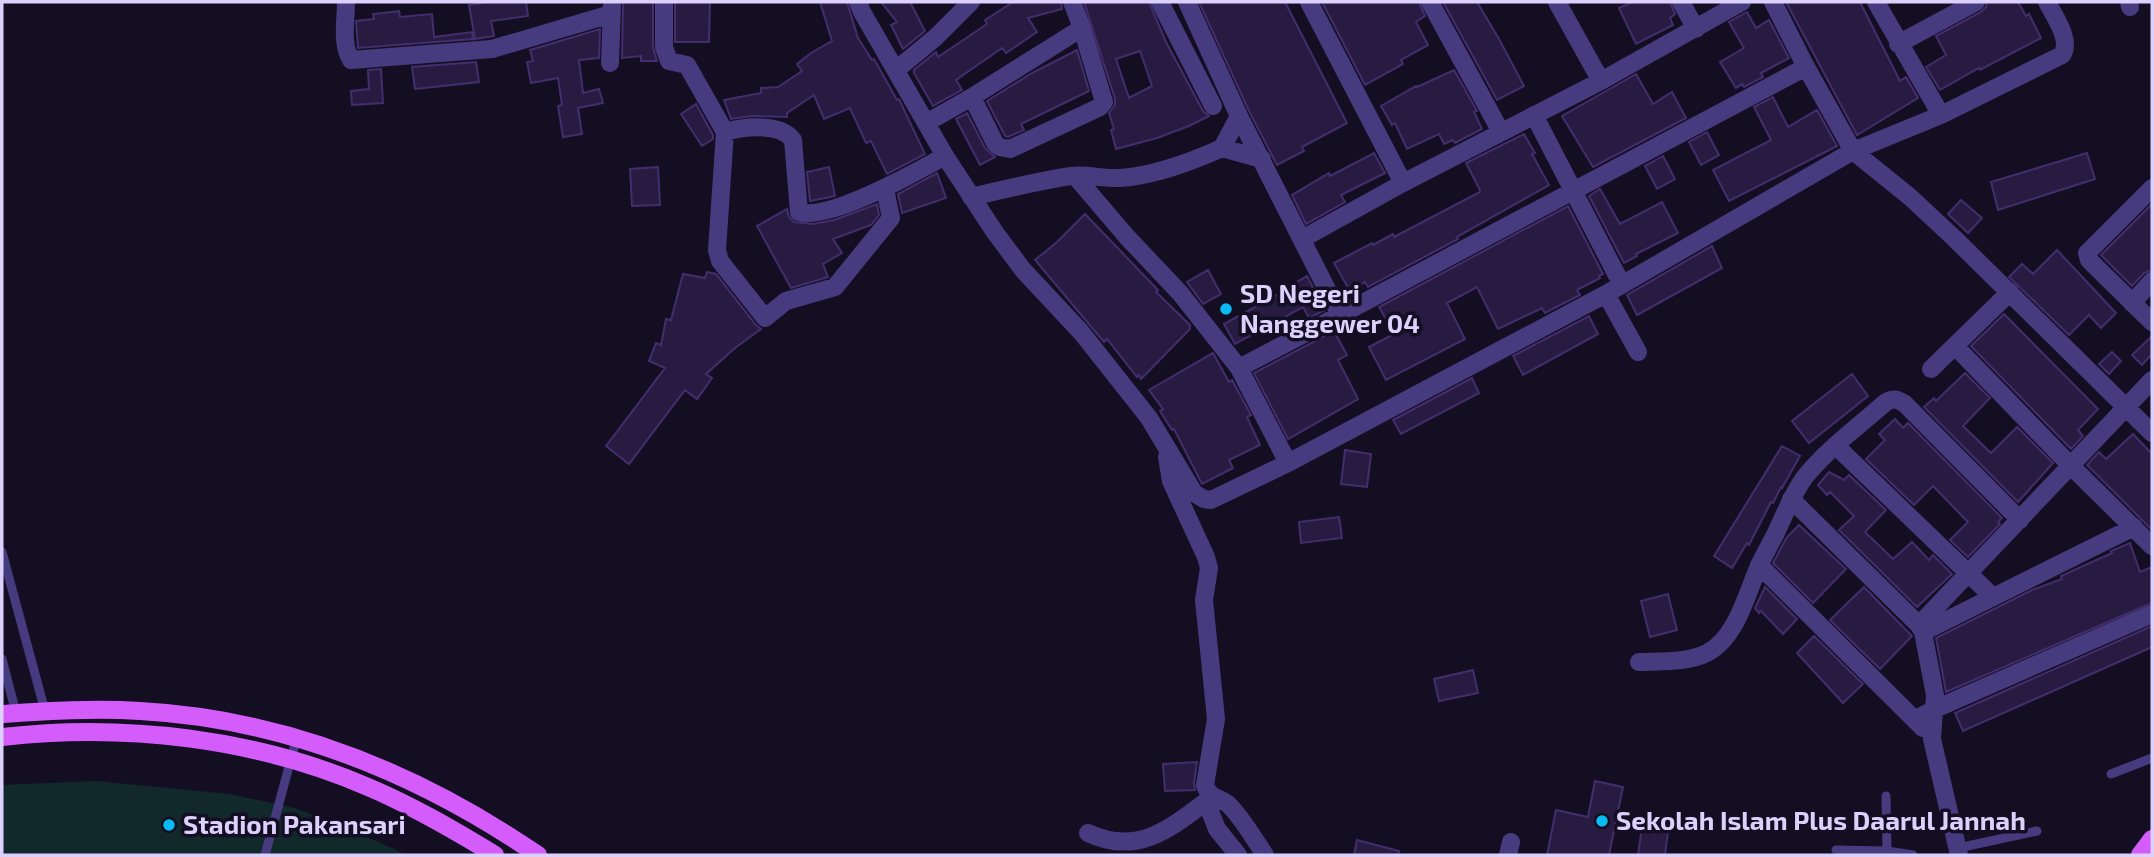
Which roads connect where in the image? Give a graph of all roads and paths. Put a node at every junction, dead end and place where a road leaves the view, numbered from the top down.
1 (346, 2) edge
2 (664, 2) edge
3 (858, 2) edge
4 (971, 2) edge
5 (1072, 2) edge
6 (1160, 2) edge
7 (1187, 2) edge
8 (1309, 2) edge
9 (1430, 2) edge
10 (1557, 2) edge
11 (1681, 2) edge
12 (1742, 2) edge
13 (1773, 2) edge
14 (1875, 2) edge
15 (1976, 2) edge
16 (2047, 2) edge
17 (612, 8) edge
18 (1082, 28) junction
19 (1696, 29) junction
20 (1898, 44) junction
21 (610, 63) dead end
22 (1805, 67) junction
23 (897, 70) junction
24 (1601, 81) junction
25 (972, 97) junction
26 (1213, 106) dead end
27 (1534, 115) junction
28 (1941, 115) junction
29 (1239, 116) junction
30 (926, 123) junction
31 (725, 132) junction
32 (1501, 132) junction
33 (1222, 148) junction
34 (1853, 151) junction
35 (945, 156) junction
36 (1262, 159) junction
37 (1075, 176) junction
38 (1403, 183) junction
39 (2152, 188) edge
40 (885, 189) junction
41 (1572, 190) junction
42 (971, 197) junction
43 (1302, 239) junction
44 (2152, 281) edge
45 (1614, 289) junction
46 (2010, 292) junction
47 (2132, 303) junction
48 (1340, 315) junction
49 (2152, 323) edge
50 (1955, 346) junction
51 (1638, 352) dead end
52 (1239, 368) junction
53 (1931, 369) dead end
54 (2152, 380) edge
55 (2127, 407) junction
56 (2152, 433) edge
57 (1836, 446) junction
58 (1168, 450) junction
59 (1288, 463) junction
60 (2071, 466) junction
61 (1791, 499) junction
62 (2020, 520) junction
63 (2134, 527) junction
64 (2152, 546) edge
65 (2, 552) edge
66 (1759, 565) junction
67 (1968, 573) junction
68 (1993, 597) junction
69 (2152, 614) edge
70 (1921, 628) junction
71 (2, 659) edge
72 (1639, 663) dead end
73 (1935, 709) junction
74 (45, 711) junction
75 (9, 714) edge
76 (1916, 719) junction
77 (2, 737) edge
78 (297, 737) junction
79 (1932, 738) junction
80 (2152, 758) edge
81 (292, 760) junction
82 (2112, 774) dead end
83 (1208, 794) junction
84 (1886, 796) dead end
85 (2037, 831) dead end
86 (1088, 833) dead end
87 (2152, 839) edge
88 (1836, 850) dead end
89 (1886, 850) junction
90 (1959, 851) edge
91 (1235, 854) edge
92 (265, 855) edge
93 (495, 855) edge
94 (538, 855) edge
95 (1265, 855) edge
96 (1913, 855) edge
97 (2140, 855) edge

1 - 17 street
2 - 31 street
3 - 23 street
4 - 23 street
5 - 18 street
6 - 26 street
7 - 29 street
8 - 38 street
9 - 32 street
10 - 24 street
11 - 19 street
12 - 19 street
13 - 22 street
14 - 20 street
15 - 20 street
16 - 28 street
17 - 21 street
18 - 25 street
18 - 25 street
19 - 24 street
20 - 28 street
22 - 34 street
22 - 41 street
23 - 30 street
24 - 27 street
25 - 30 street
27 - 32 street
27 - 41 street
28 - 34 street
29 - 33 street
29 - 36 street
30 - 35 street
31 - 40 street
31 - 40 street
32 - 38 street
33 - 36 street
33 - 37 street
34 - 45 street
34 - 46 street
35 - 40 street
35 - 42 street
36 - 43 street
37 - 42 street
37 - 52 street
38 - 43 street
39 - 47 street
41 - 45 street
41 - 48 street
42 - 58 street
43 - 48 street
44 - 47 street
45 - 51 street
45 - 59 street
46 - 50 street
46 - 55 street
47 - 49 street
48 - 52 street
50 - 53 street
50 - 60 street
52 - 59 street
54 - 55 street
55 - 56 street
55 - 60 street
57 - 61 street
57 - 62 street
57 - 67 street
58 - 59 street
58 - 83 street
60 - 62 street
60 - 63 street
61 - 66 street
61 - 70 street
62 - 67 street
63 - 64 street
63 - 68 street
65 - 74 lane
66 - 72 street
66 - 76 street
67 - 68 street
67 - 70 street
68 - 70 street
69 - 73 street
70 - 73 street
71 - 75 lane
73 - 76 street
73 - 79 street
74 - 75 main road
74 - 78 main road
76 - 79 street
77 - 81 main road
78 - 81 lane
78 - 94 main road
79 - 90 street
80 - 82 lane
81 - 92 lane
81 - 93 main road
83 - 86 street
83 - 91 street
83 - 95 street
84 - 89 lane
85 - 90 lane
87 - 97 main road
88 - 89 lane
89 - 96 lane

